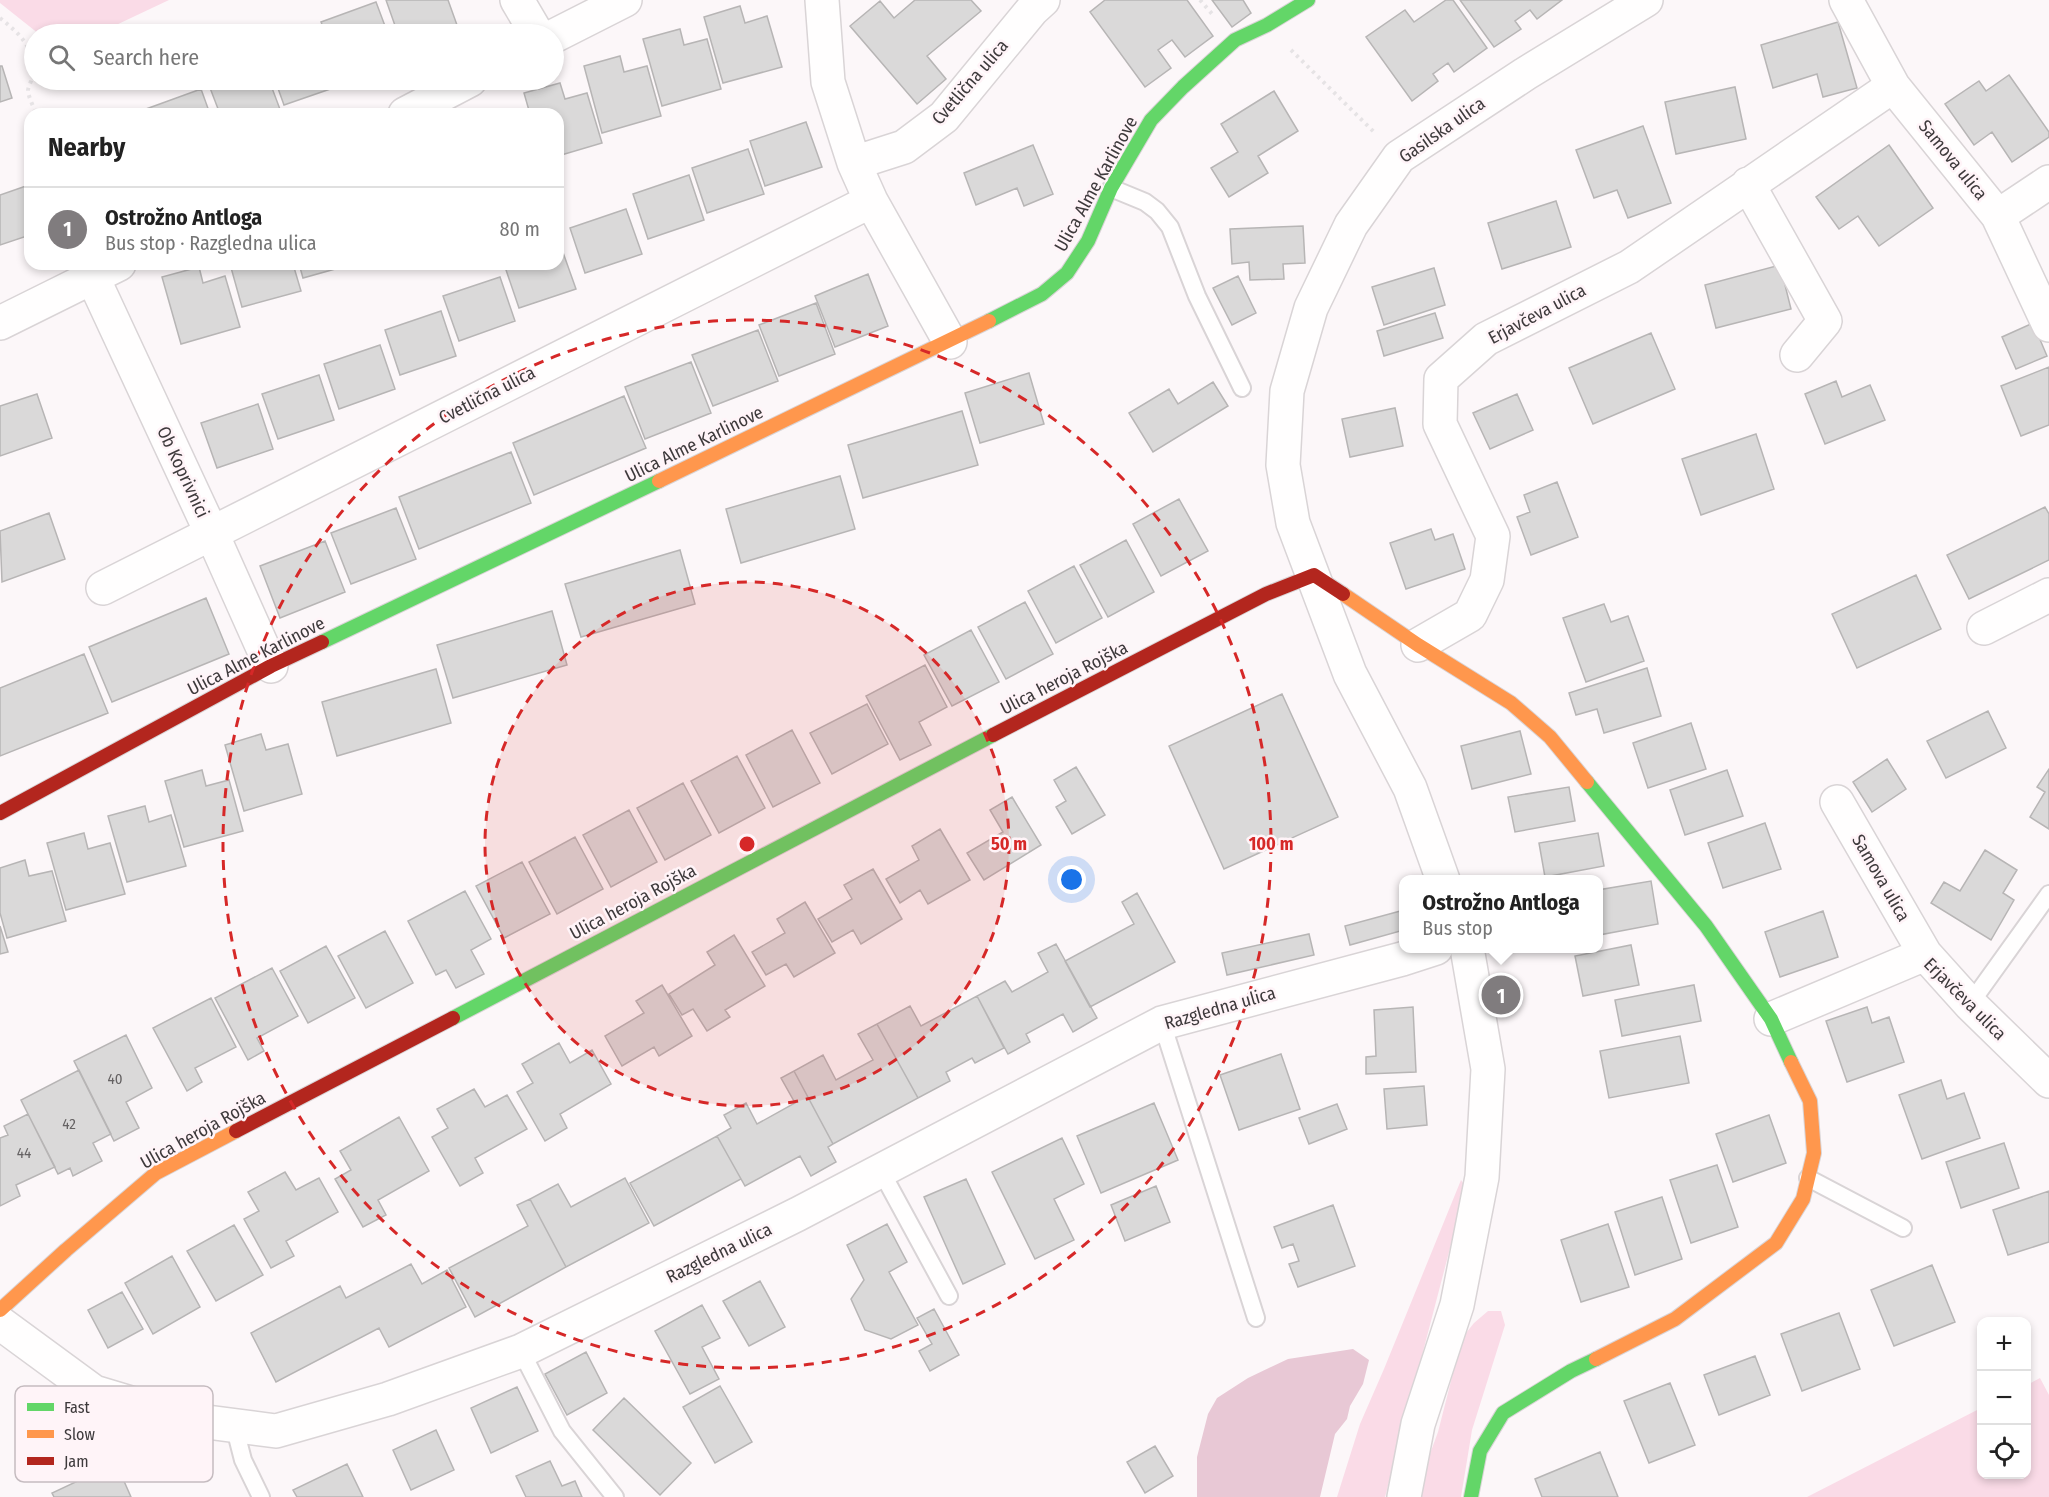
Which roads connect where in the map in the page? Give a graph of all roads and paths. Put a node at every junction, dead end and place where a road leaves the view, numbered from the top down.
1 (517, 0) edge
2 (625, 0) edge
3 (822, 0) edge
4 (1042, 0) edge
5 (1308, 0) edge
6 (1646, 0) edge
7 (1846, 0) edge
8 (0, 18) edge
9 (531, 24) edge
10 (1267, 26) junction
11 (564, 31) edge
12 (24, 41) edge
13 (1893, 86) junction
14 (28, 90) edge
15 (451, 90) edge
16 (34, 108) edge
17 (416, 108) edge
18 (1399, 157) junction
19 (854, 163) junction
20 (2049, 182) edge
21 (1748, 184) junction
22 (1111, 188) junction
23 (871, 201) junction
24 (1998, 216) junction
25 (106, 271) edge
26 (0, 323) edge
27 (2049, 325) edge
28 (950, 342) junction
29 (1797, 355) dead end
30 (1242, 388) dead end
31 (212, 534) junction
32 (1314, 575) junction
33 (103, 588) dead end
34 (2049, 595) edge
35 (1984, 628) dead end
36 (1418, 645) junction
37 (271, 666) junction
38 (1837, 802) dead end
39 (0, 813) edge
40 (1442, 875) edge
41 (2049, 894) edge
42 (1421, 953) edge
43 (1468, 953) edge
44 (1925, 954) junction
45 (1971, 1004) junction
46 (1771, 1019) junction
47 (1162, 1023) junction
48 (2049, 1081) edge
49 (881, 1171) junction
50 (1808, 1178) junction
51 (1903, 1228) dead end
52 (949, 1296) dead end
53 (0, 1310) edge
54 (1256, 1318) dead end
55 (0, 1323) edge
56 (521, 1351) junction
57 (86, 1386) edge
58 (213, 1422) edge
59 (234, 1425) junction
60 (261, 1497) edge
61 (615, 1497) edge
62 (1404, 1497) edge
63 (1471, 1497) edge

1 - 9 street
2 - 11 street
3 - 19 street
4 - 19 street, Cvetlična ulica
5 - 10 street, Ulica Alme Karlinove
6 - 18 street, Gasilska ulica
7 - 13 street, Samova ulica
8 - 12 path
10 - 18 path
10 - 22 street, Ulica Alme Karlinove
13 - 21 street, Erjavčeva ulica
13 - 24 street, Samova ulica
14 - 16 path
15 - 17 street
18 - 32 street, Gasilska ulica
19 - 23 street
20 - 24 street
21 - 29 street
21 - 36 street, Erjavčeva ulica
22 - 28 street, Ulica Alme Karlinove
22 - 30 lane
23 - 28 street
23 - 31 street, Cvetlična ulica
24 - 27 street, Samova ulica
25 - 26 street, Ob Koprivnici
25 - 31 street, Ob Koprivnici
28 - 37 street, Ulica Alme Karlinove
31 - 33 street, Cvetlična ulica
31 - 37 street, Ob Koprivnici
32 - 36 street
32 - 40 street, Gasilska ulica
32 - 53 street, Ulica heroja Rojška
34 - 35 street
36 - 46 street
37 - 39 street, Ulica Alme Karlinove
38 - 44 street, Samova ulica
41 - 45 lane
42 - 47 street, Razgledna ulica
43 - 62 street
44 - 45 street, Erjavčeva ulica
44 - 46 street, Erjavčeva ulica
45 - 48 street, Erjavčeva ulica
46 - 50 street
47 - 49 street, Razgledna ulica
47 - 54 lane
49 - 52 lane
49 - 56 street, Razgledna ulica
50 - 51 lane
50 - 63 street
55 - 57 street, Razgledna ulica
56 - 59 street, Razgledna ulica
56 - 61 lane
58 - 59 street, Razgledna ulica
59 - 60 lane

